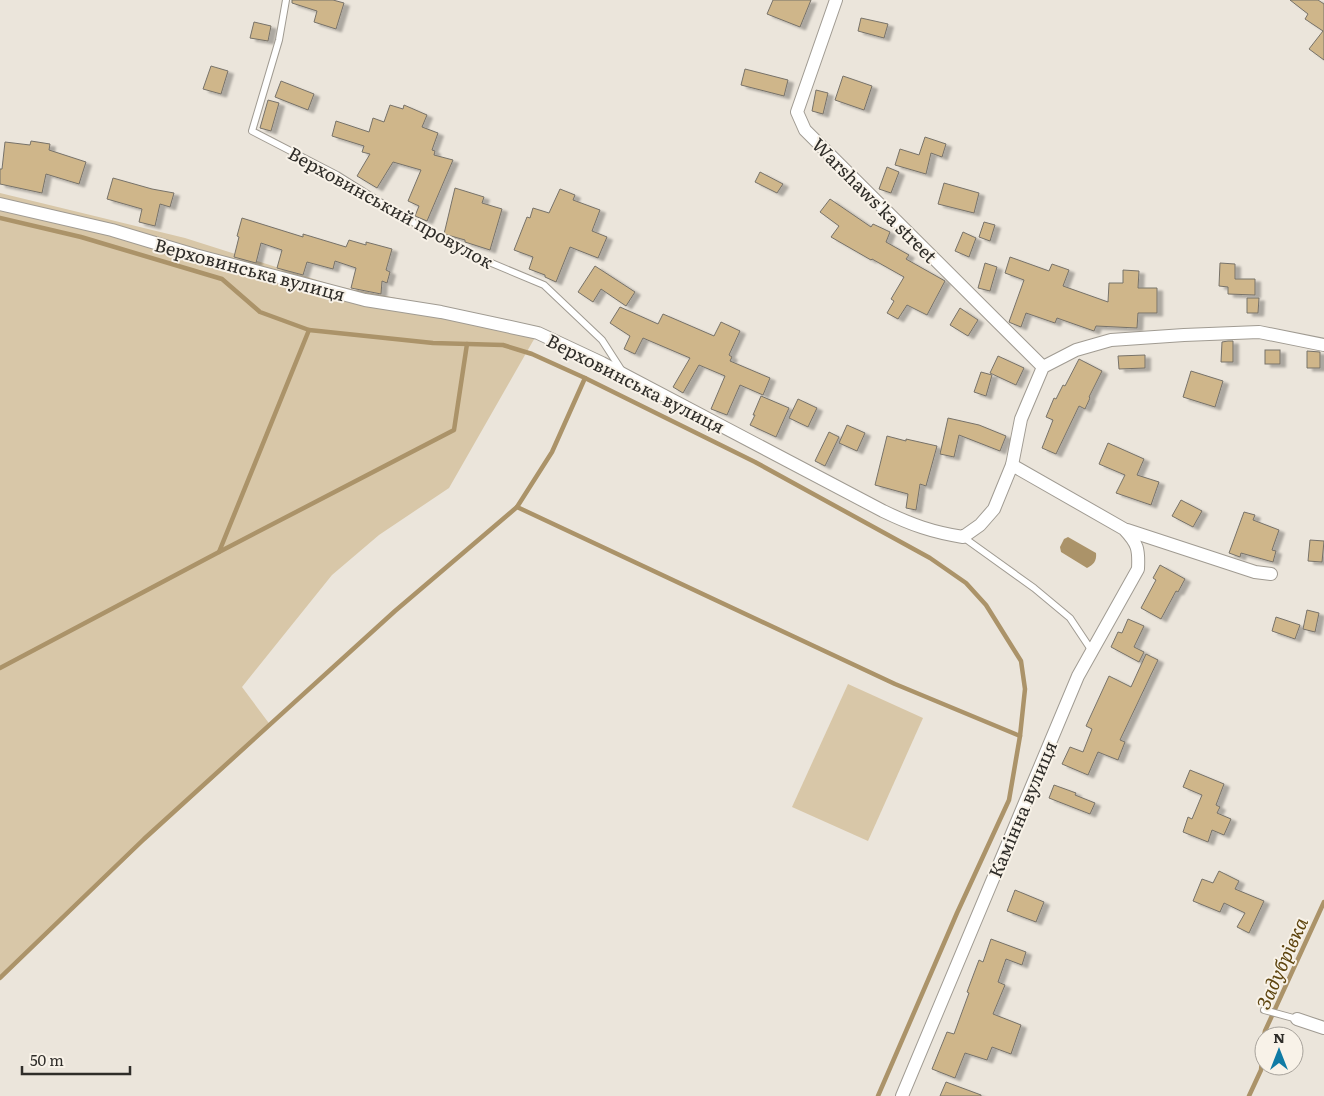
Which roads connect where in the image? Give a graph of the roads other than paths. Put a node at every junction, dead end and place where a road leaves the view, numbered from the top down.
1 (286, 0) edge
2 (836, 0) edge
3 (0, 204) edge
4 (1324, 345) edge
5 (1043, 367) junction
6 (625, 375) junction
7 (1012, 465) junction
8 (1124, 529) junction
9 (963, 537) junction
10 (1271, 574) dead end
11 (1092, 651) junction
12 (1264, 1010) dead end
13 (1297, 1019) joint
14 (1324, 1028) edge
15 (902, 1096) edge

1 - 6 lane, Верховинський провулок
2 - 5 street, Warshaws'ka street
3 - 6 street, Верховинська вулиця
4 - 5 street
5 - 7 street
6 - 9 street, Верховинська вулиця
7 - 8 street, Камінна вулиця
7 - 9 street
8 - 10 street, Камінна вулиця
8 - 11 street, Камінна вулиця
9 - 11 lane
11 - 15 street, Камінна вулиця
12 - 13 lane
13 - 14 street

